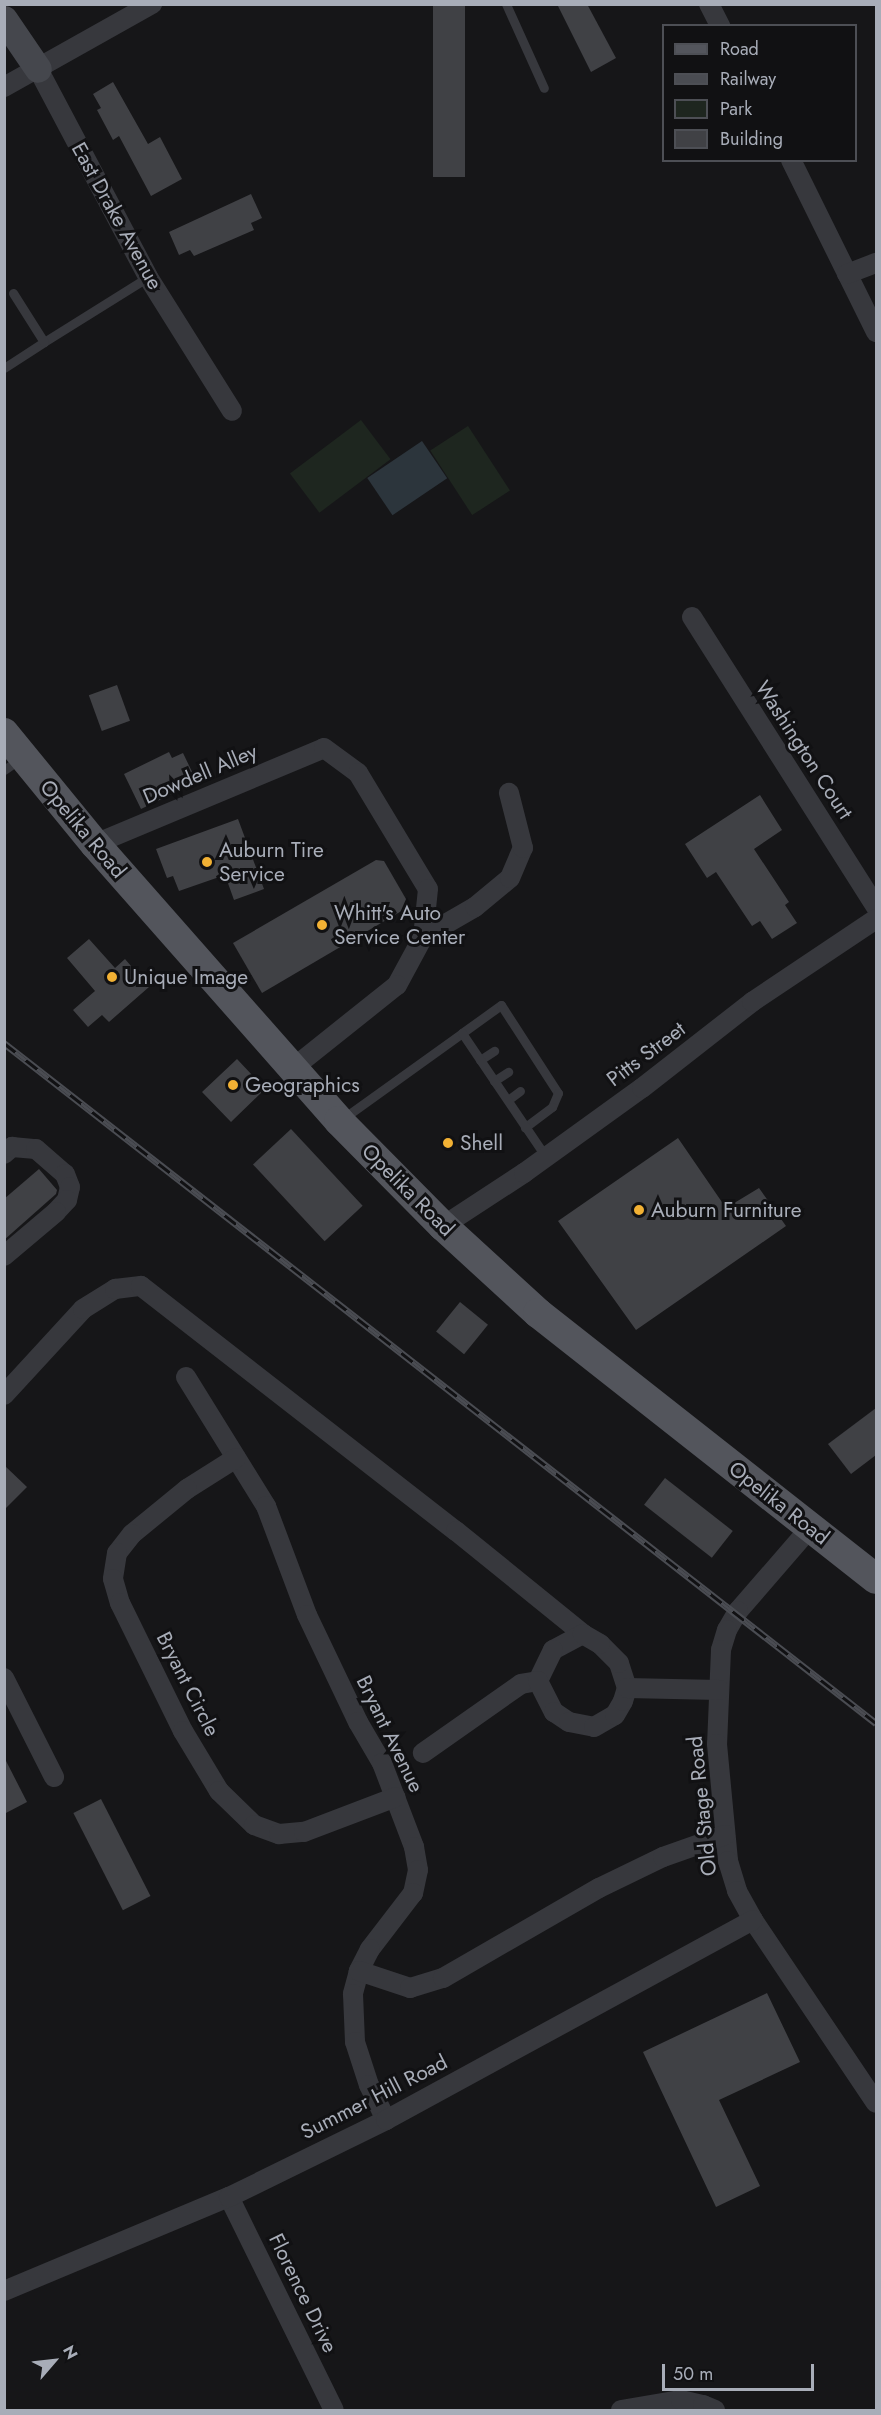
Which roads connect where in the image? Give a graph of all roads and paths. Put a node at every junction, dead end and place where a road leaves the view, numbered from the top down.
1 (153, 4) edge
2 (506, 4) edge
3 (709, 4) edge
4 (4, 19) edge
5 (719, 24) edge
6 (38, 69) junction
7 (4, 87) edge
8 (544, 88) dead end
9 (792, 162) edge
10 (876, 263) edge
11 (846, 274) junction
12 (148, 277) junction
13 (13, 293) dead end
14 (876, 332) edge
15 (44, 342) junction
16 (4, 368) edge
17 (232, 411) dead end
18 (692, 617) dead end
19 (11, 753) edge
20 (509, 793) dead end
21 (94, 844) junction
22 (876, 907) edge
23 (876, 919) edge
24 (423, 937) junction
25 (462, 1034) junction
26 (494, 1051) dead end
27 (480, 1060) junction
28 (293, 1068) junction
29 (508, 1072) dead end
30 (494, 1081) junction
31 (520, 1091) dead end
32 (508, 1100) junction
33 (339, 1121) junction
34 (525, 1127) junction
35 (8, 1151) edge
36 (546, 1157) junction
37 (443, 1226) junction
38 (4, 1256) edge
39 (186, 1377) dead end
40 (8, 1383) edge
41 (236, 1458) junction
42 (810, 1528) junction
43 (876, 1579) edge
44 (583, 1634) junction
45 (4, 1678) edge
46 (538, 1681) junction
47 (627, 1688) junction
48 (719, 1690) junction
49 (423, 1753) dead end
50 (54, 1777) dead end
51 (396, 1797) junction
52 (725, 1835) junction
53 (753, 1920) junction
54 (359, 1971) junction
55 (876, 2103) edge
56 (386, 2120) junction
57 (229, 2197) junction
58 (4, 2291) edge
59 (334, 2410) edge
60 (621, 2410) edge
61 (715, 2410) edge

1 - 6 street
2 - 8 lane
3 - 5 street
4 - 6 street, East Drake Avenue
6 - 7 street
6 - 12 street, East Drake Avenue
9 - 11 street
10 - 11 street
11 - 14 street
12 - 15 lane
12 - 17 street, East Drake Avenue
13 - 15 lane
15 - 16 lane
18 - 22 street, Washington Court
19 - 21 main road, Opelika Road
20 - 24 street
21 - 24 street, Dowdell Alley
21 - 28 main road, Opelika Road
23 - 36 street, Pitts Street
24 - 28 street
25 - 27 lane
25 - 33 lane
25 - 34 lane
26 - 27 lane
27 - 30 lane
28 - 33 main road, Opelika Road
29 - 30 lane
30 - 32 lane
31 - 32 lane
32 - 34 lane
33 - 37 main road, Opelika Road
34 - 36 lane
35 - 38 street
36 - 37 street, Pitts Street
37 - 42 main road, Opelika Road
39 - 41 street, Bryant Avenue
40 - 44 street
41 - 51 street, Bryant Avenue
41 - 51 street, Bryant Circle
42 - 43 main road, Opelika Road
42 - 48 street, Old Stage Road
44 - 46 street
44 - 47 street
45 - 50 street
46 - 47 street
46 - 49 street
47 - 48 street
48 - 52 street, Old Stage Road
51 - 54 street, Bryant Avenue
52 - 53 street, Old Stage Road
52 - 54 street
53 - 55 street, Old Stage Road
53 - 56 street, Summer Hill Road
54 - 56 street, Bryant Avenue
56 - 57 street, Summer Hill Road
57 - 58 street, Summer Hill Road
57 - 59 street, Florence Drive
60 - 61 street

